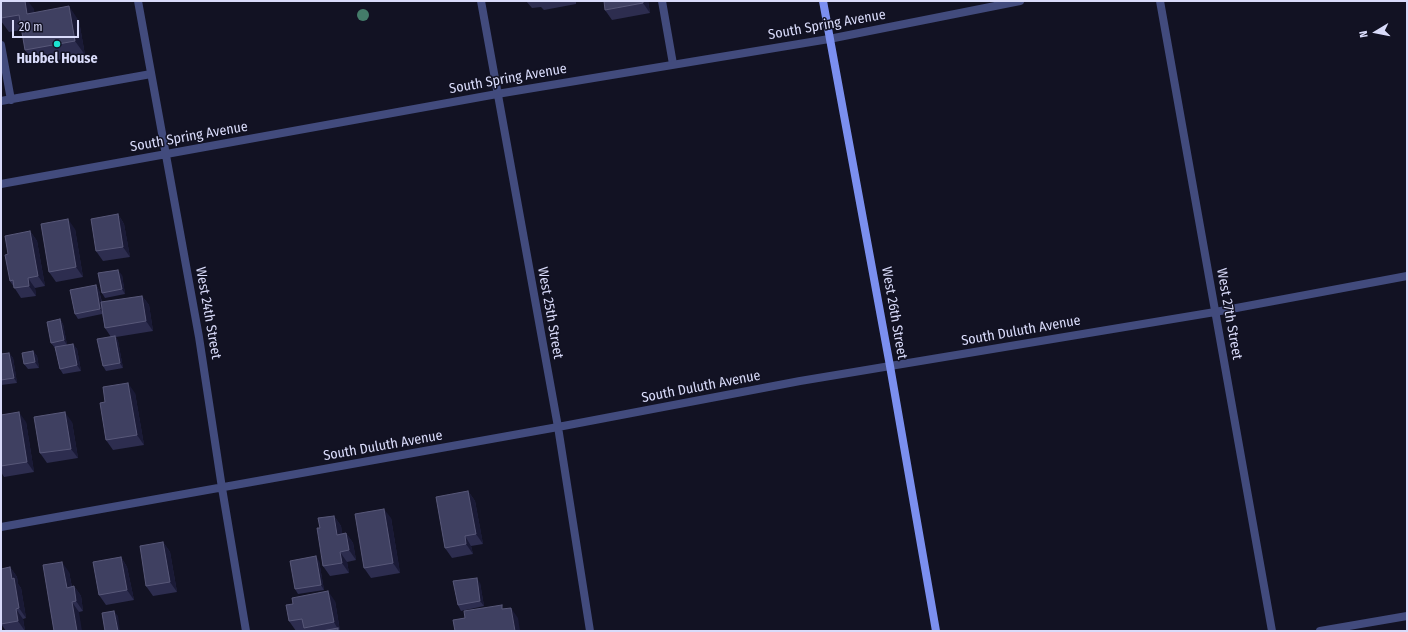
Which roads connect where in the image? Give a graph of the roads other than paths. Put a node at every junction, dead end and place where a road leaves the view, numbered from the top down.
1 (138, 1) edge
2 (481, 1) edge
3 (662, 1) edge
4 (823, 1) edge
5 (1020, 1) edge
6 (1160, 1) edge
7 (829, 39) junction
8 (1, 45) edge
9 (673, 64) junction
10 (151, 74) junction
11 (497, 94) junction
12 (11, 100) junction
13 (1, 101) edge
14 (167, 154) junction
15 (1, 184) edge
16 (1407, 276) edge
17 (1215, 312) junction
18 (890, 366) junction
19 (558, 427) junction
20 (222, 488) junction
21 (1, 527) edge
22 (1407, 616) edge
23 (246, 631) edge
24 (590, 631) edge
25 (936, 631) edge
26 (1272, 631) edge
27 (1320, 631) edge

1 - 10 street, West 24th Street
2 - 11 street, West 25th Street
3 - 9 street
4 - 7 main road, West 26th Street
5 - 7 street, South Spring Avenue
6 - 17 street, West 27th Street
7 - 9 street, South Spring Avenue
7 - 18 main road, West 26th Street
8 - 12 street
9 - 11 street, South Spring Avenue
10 - 12 street
10 - 14 street, West 24th Street
11 - 14 street, South Spring Avenue
11 - 19 street, West 25th Street
12 - 13 street
14 - 15 street, South Spring Avenue
14 - 20 street, West 24th Street
16 - 17 street, South Duluth Avenue
17 - 18 street, South Duluth Avenue
17 - 26 street, West 27th Street
18 - 19 street, South Duluth Avenue
18 - 25 main road, West 26th Street
19 - 20 street, South Duluth Avenue
19 - 24 street, West 25th Street
20 - 21 street, South Duluth Avenue
20 - 23 street, West 24th Street
22 - 27 street

